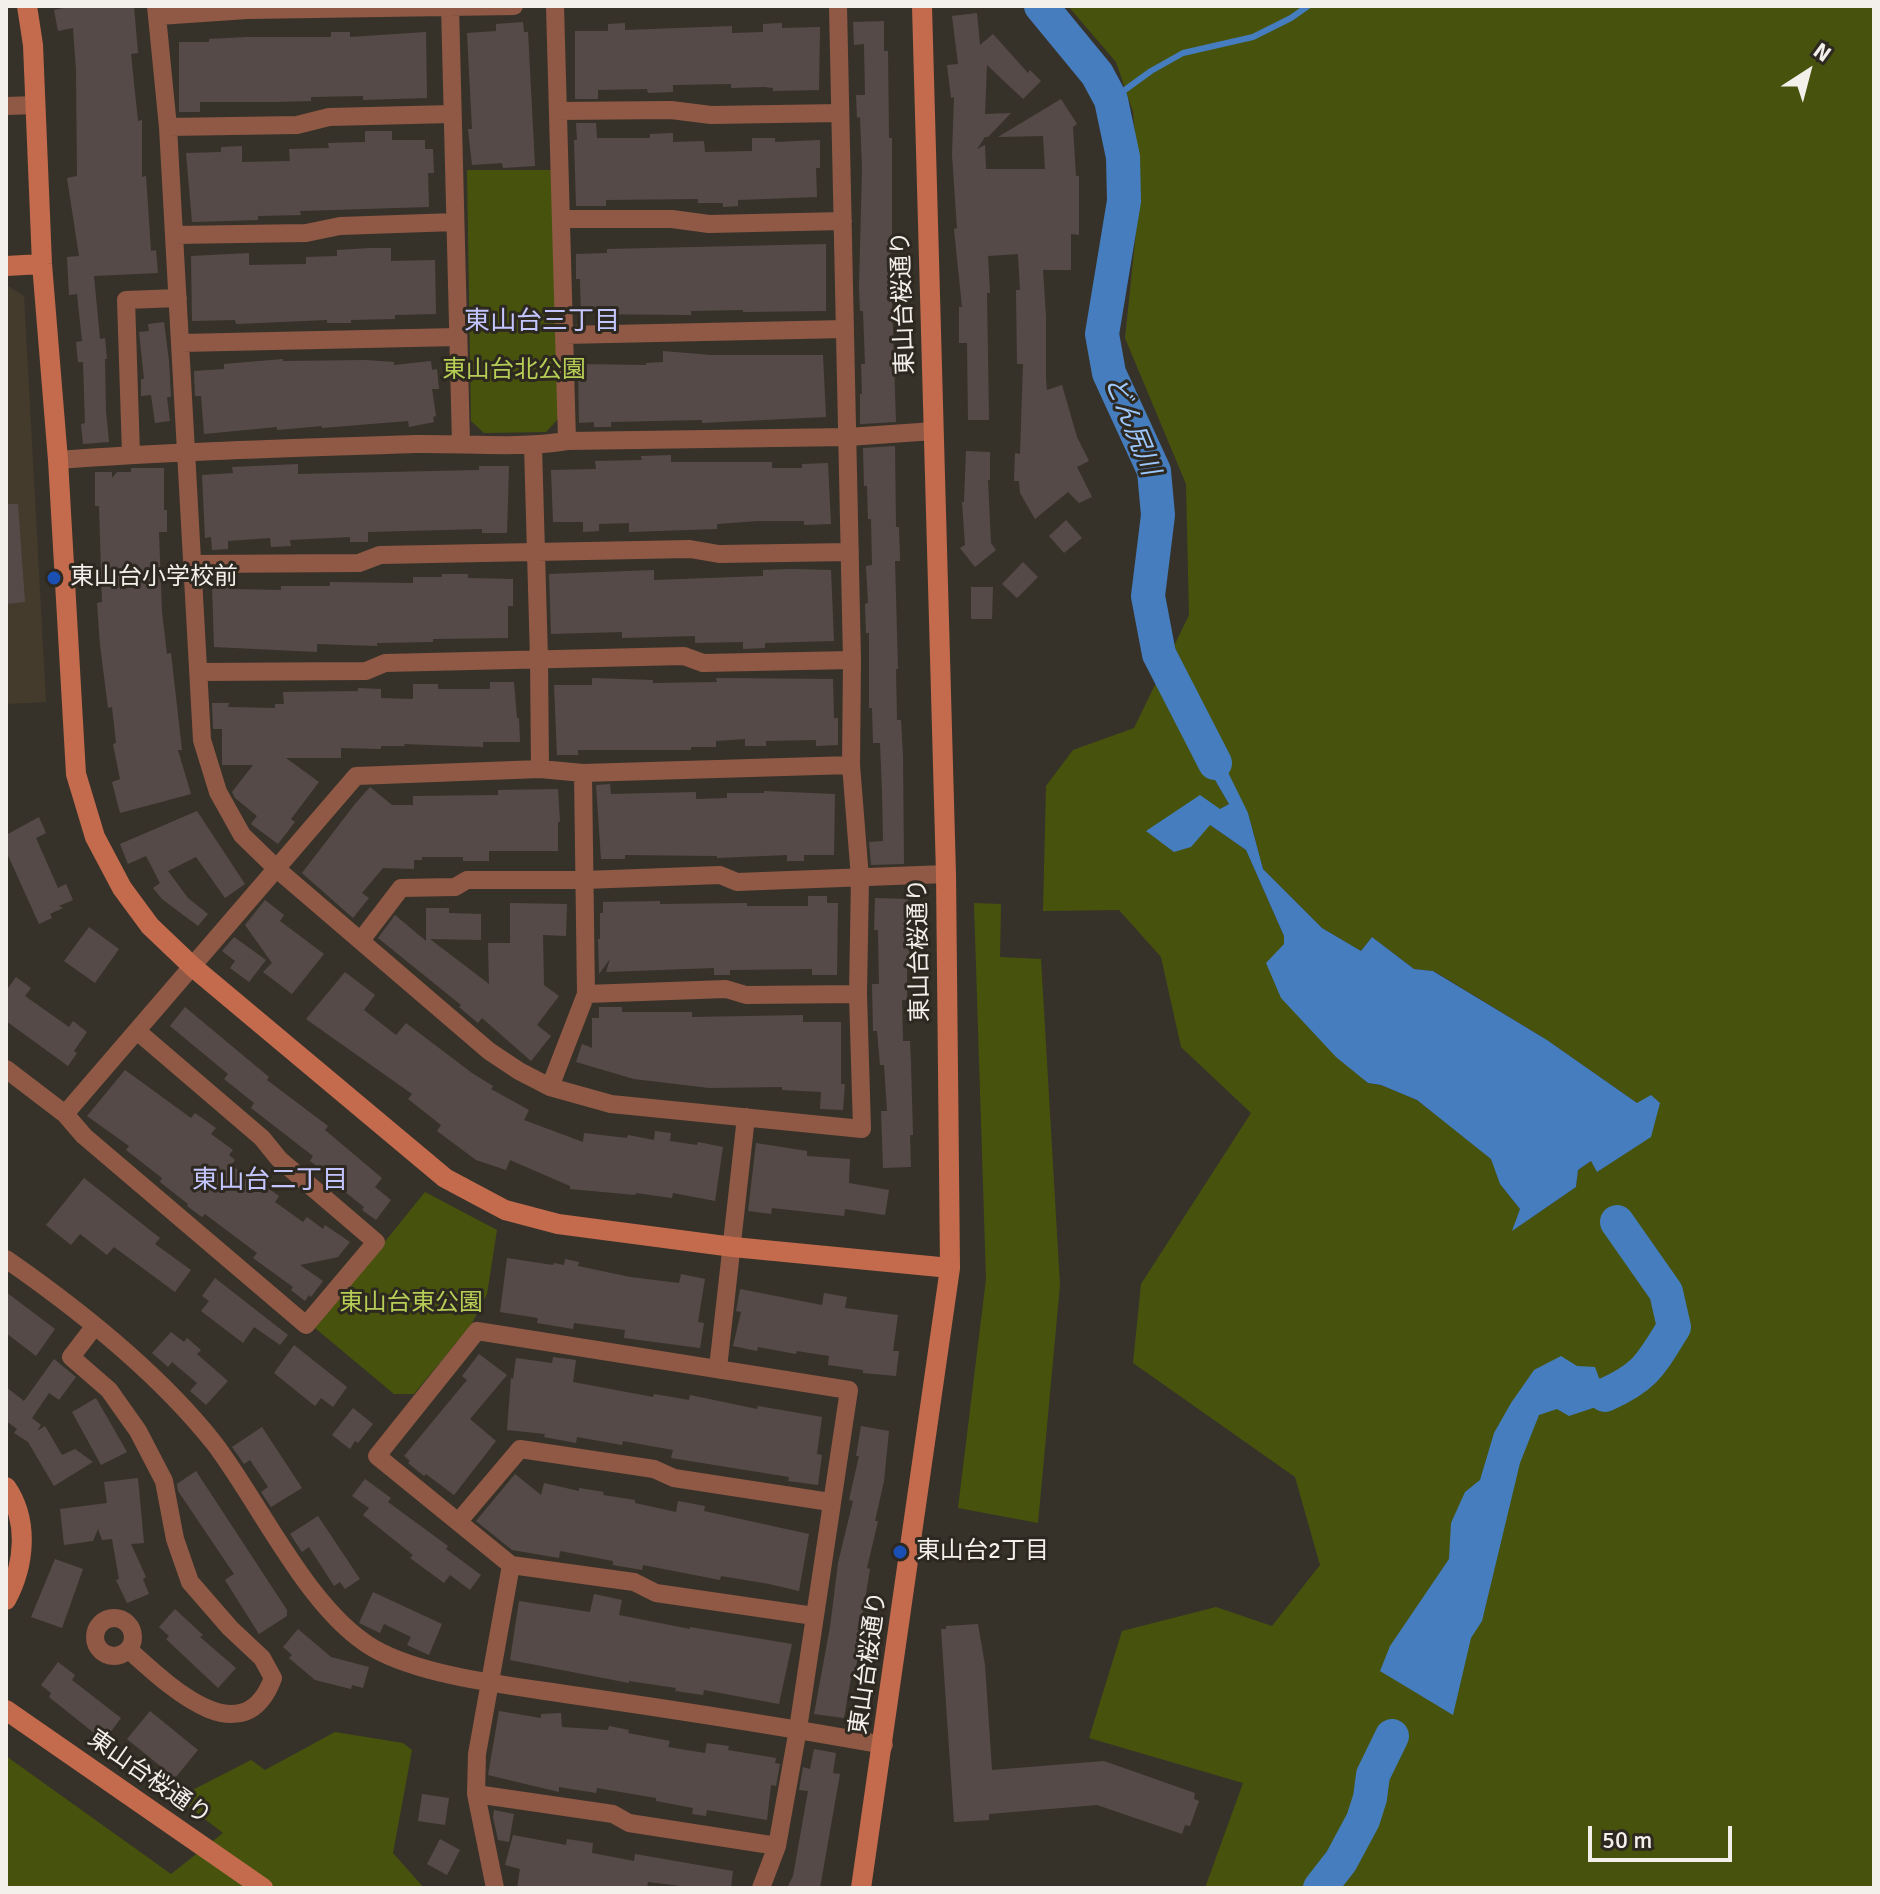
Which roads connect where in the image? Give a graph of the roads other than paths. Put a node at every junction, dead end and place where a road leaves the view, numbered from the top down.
1 (27, 6) edge
2 (514, 6) edge
3 (555, 6) edge
4 (838, 6) edge
5 (922, 6) edge
6 (450, 7) edge
7 (246, 8) edge
8 (158, 11) edge
9 (36, 105) junction
10 (6, 106) edge
11 (558, 111) junction
12 (840, 113) junction
13 (452, 114) junction
14 (168, 127) junction
15 (561, 219) junction
16 (843, 221) junction
17 (455, 222) junction
18 (174, 235) junction
19 (42, 264) junction
20 (6, 266) edge
21 (178, 298) junction
22 (845, 329) junction
23 (564, 335) junction
24 (458, 337) junction
25 (181, 343) junction
26 (934, 431) junction
27 (848, 437) junction
28 (567, 441) junction
29 (461, 443) junction
30 (533, 446) junction
31 (187, 451) junction
32 (131, 454) junction
33 (58, 460) junction
34 (850, 552) junction
35 (536, 553) junction
36 (193, 564) junction
37 (539, 659) junction
38 (852, 660) junction
39 (198, 672) junction
40 (851, 765) junction
41 (540, 769) junction
42 (583, 773) junction
43 (278, 870) junction
44 (946, 874) junction
45 (860, 878) junction
46 (584, 880) junction
47 (362, 939) junction
48 (193, 967) junction
49 (586, 994) junction
50 (858, 994) junction
51 (137, 1031) junction
52 (6, 1069) edge
53 (550, 1087) junction
54 (65, 1114) junction
55 (746, 1117) junction
56 (733, 1247) junction
57 (6, 1259) edge
58 (950, 1268) junction
59 (94, 1327) junction
60 (718, 1368) junction
61 (6, 1487) edge
62 (830, 1502) junction
63 (459, 1521) junction
64 (511, 1565) junction
65 (6, 1600) edge
66 (814, 1616) junction
67 (129, 1650) dead end
68 (488, 1682) junction
69 (6, 1710) edge
70 (798, 1729) junction
71 (884, 1745) junction
72 (476, 1794) junction
73 (777, 1846) junction
74 (263, 1888) edge
75 (495, 1888) edge
76 (761, 1888) edge
77 (861, 1888) edge

1 - 9 street
2 - 6 street
3 - 11 street
4 - 12 street
5 - 26 street, 東山台桜通り
6 - 7 street
6 - 13 street
7 - 8 street
8 - 14 street
9 - 10 street
9 - 19 street
11 - 12 street
11 - 15 street
12 - 16 street
13 - 14 street
13 - 17 street
14 - 18 street
15 - 16 street
15 - 23 street
16 - 22 street
17 - 18 street
17 - 24 street
18 - 21 street
19 - 20 street
19 - 33 street
21 - 25 street
21 - 32 street
22 - 23 street
22 - 27 street
23 - 28 street
24 - 25 street
24 - 29 street
25 - 31 street
26 - 27 street
26 - 44 street, 東山台桜通り
27 - 28 street
27 - 34 street
28 - 30 street
29 - 30 street
29 - 31 street
30 - 35 street
31 - 32 street
31 - 36 street
32 - 33 street
33 - 48 street
34 - 35 street
34 - 38 street
35 - 36 street
35 - 37 street
36 - 39 street
37 - 38 street
37 - 39 street
37 - 41 street
38 - 40 street
39 - 43 street
40 - 42 street
40 - 45 street
41 - 42 street
41 - 43 street
42 - 46 street
43 - 47 street
43 - 48 street
44 - 45 street
44 - 58 street, 東山台桜通り
45 - 46 street
45 - 50 street
46 - 47 street
46 - 49 street
47 - 53 street
48 - 51 street
48 - 56 street
49 - 50 street
49 - 53 street
50 - 55 street
51 - 54 street
51 - 54 street
52 - 54 street
53 - 55 street
55 - 56 street
56 - 58 street
56 - 60 street
57 - 59 street
58 - 71 street, 東山台桜通り
59 - 67 street
59 - 68 street
60 - 62 street
60 - 63 street
61 - 65 street
62 - 63 street
62 - 66 street
63 - 64 street
64 - 66 street
64 - 68 street
66 - 70 street
68 - 70 street
68 - 72 street
69 - 74 street, 東山台桜通り
70 - 71 street
70 - 73 street
71 - 77 street, 東山台桜通り
72 - 73 street
72 - 75 street
73 - 76 street

